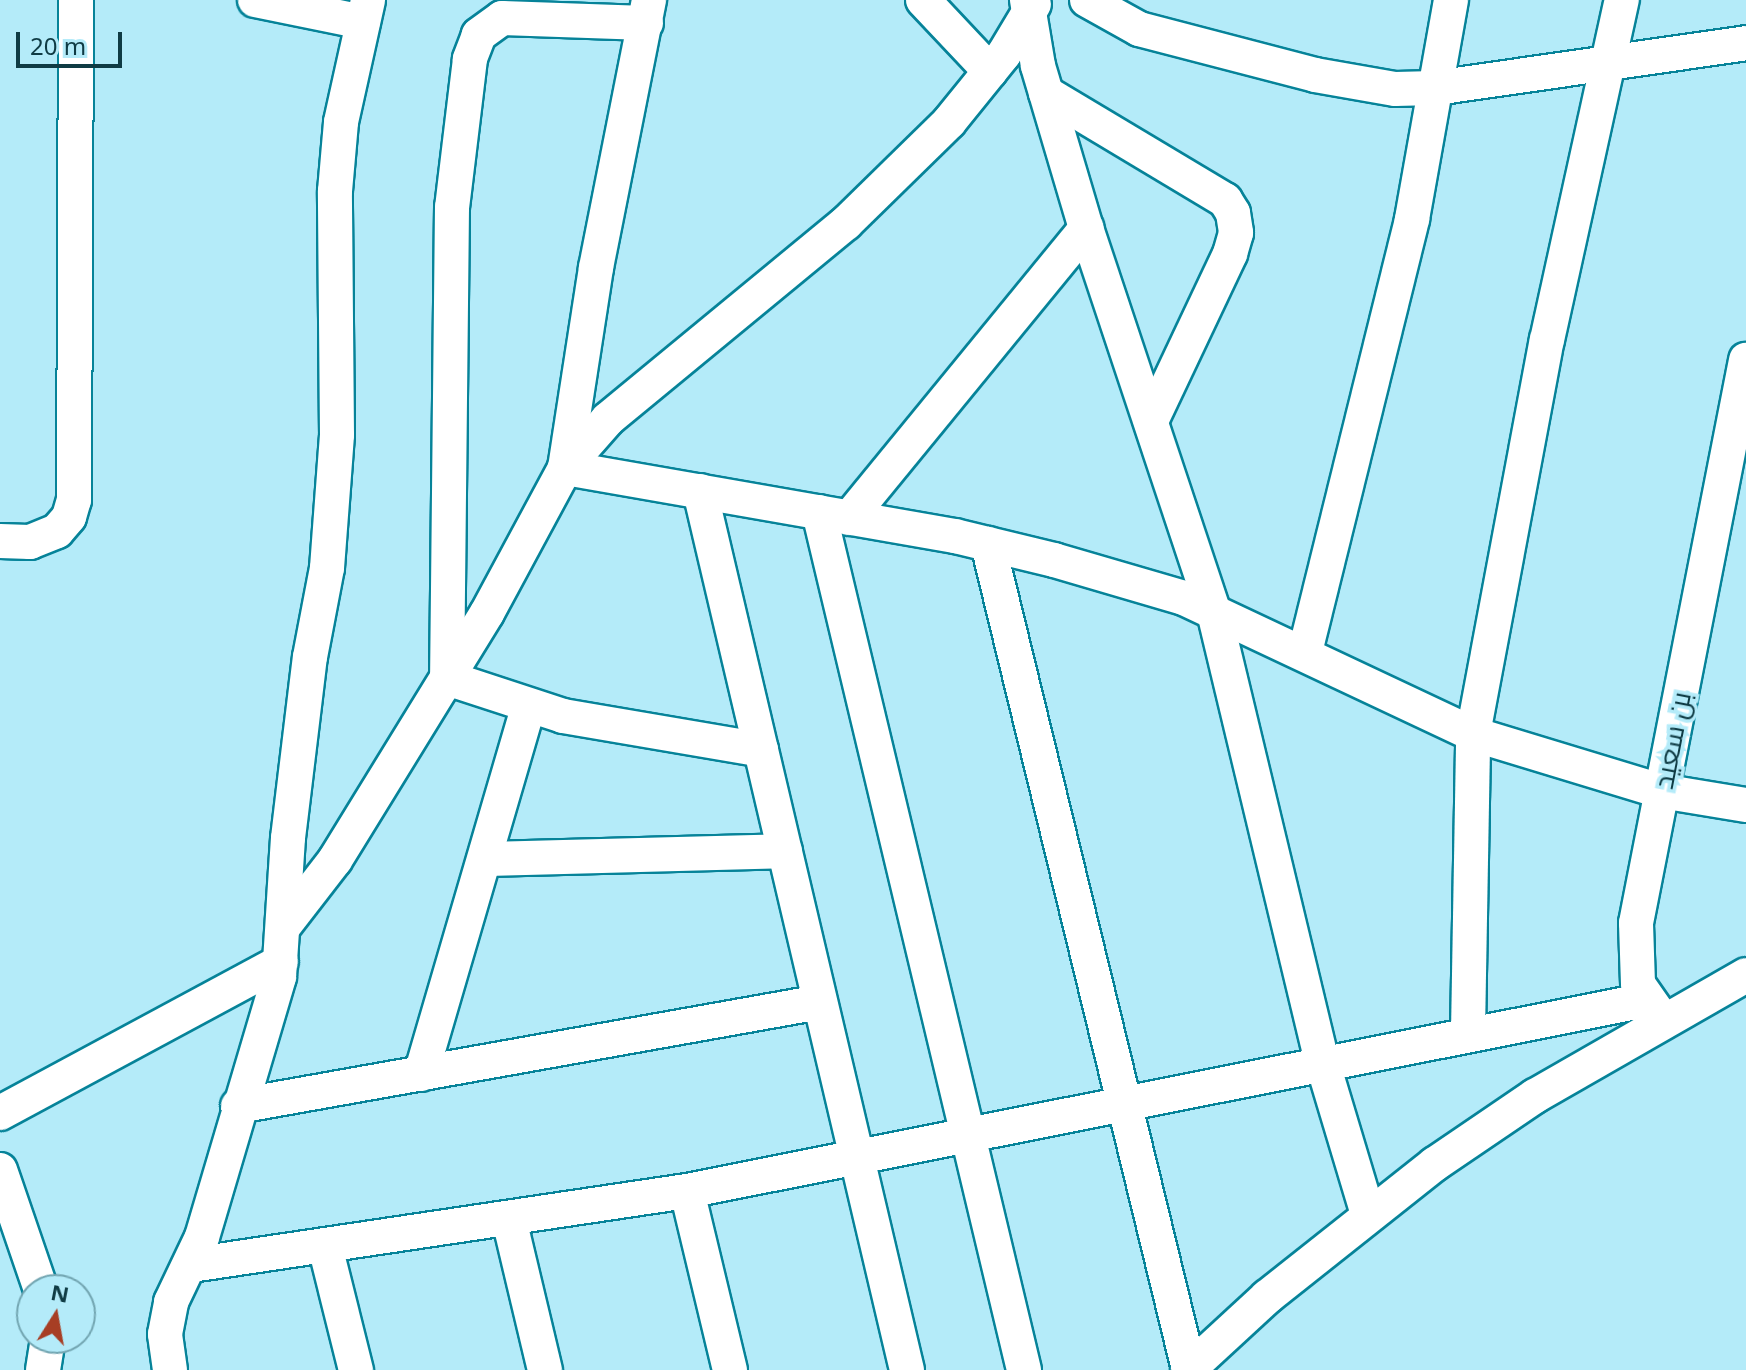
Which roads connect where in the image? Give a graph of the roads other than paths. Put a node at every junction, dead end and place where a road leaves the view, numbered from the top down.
1 (76, 0) edge
2 (255, 0) edge
3 (923, 0) edge
4 (1087, 0) edge
5 (1451, 0) edge
6 (1622, 0) edge
7 (1031, 5) edge
8 (366, 11) edge
9 (648, 12) edge
10 (1746, 43) edge
11 (1608, 63) junction
12 (990, 71) junction
13 (1435, 88) junction
14 (1046, 93) junction
15 (1086, 228) junction
16 (1746, 360) edge
17 (1152, 419) junction
18 (565, 468) junction
19 (700, 491) junction
20 (834, 515) junction
21 (0, 541) edge
22 (988, 544) junction
23 (1214, 612) junction
24 (1305, 652) junction
25 (447, 678) junction
26 (528, 708) junction
27 (1473, 734) junction
28 (761, 750) junction
29 (1661, 791) junction
30 (1746, 805) edge
31 (785, 851) junction
32 (485, 859) junction
33 (284, 926) junction
34 (281, 962) junction
35 (1746, 975) edge
36 (820, 1002) junction
37 (1655, 1010) junction
38 (1468, 1032) junction
39 (1322, 1061) junction
40 (421, 1074) junction
41 (1120, 1101) junction
42 (238, 1106) junction
43 (0, 1113) edge
44 (965, 1132) junction
45 (856, 1154) junction
46 (0, 1170) edge
47 (687, 1191) junction
48 (1368, 1214) junction
49 (509, 1219) junction
50 (325, 1246) junction
51 (191, 1265) junction
52 (36, 1274) edge
53 (170, 1370) edge
54 (356, 1370) edge
55 (545, 1370) edge
56 (730, 1370) edge
57 (907, 1370) edge
58 (1024, 1370) edge
59 (1189, 1370) edge

1 - 21 street
2 - 8 street
3 - 12 street
4 - 13 street
5 - 13 street
6 - 11 street
7 - 12 street
7 - 14 street
8 - 33 street
9 - 18 street
9 - 25 street
10 - 11 street
11 - 13 street
11 - 27 street
12 - 18 street
13 - 24 street
14 - 15 street
14 - 17 street
15 - 17 street
15 - 20 street
16 - 29 street, بن سعيد
17 - 23 street
18 - 19 street
18 - 25 street
19 - 20 street
19 - 28 street
20 - 22 street
20 - 44 street
22 - 23 street
22 - 41 street
23 - 24 street
23 - 39 street
24 - 27 street
25 - 26 street
25 - 33 street
26 - 28 street
26 - 32 street
27 - 29 street
27 - 38 street
28 - 31 street
29 - 30 street
29 - 37 street, بن سعيد
31 - 32 street
31 - 36 street
32 - 40 street
33 - 34 street
34 - 42 street
34 - 43 street
35 - 37 street
36 - 40 street
36 - 45 street
37 - 38 street
37 - 48 street
38 - 39 street
39 - 41 street
39 - 48 street
40 - 42 street
41 - 44 street
41 - 59 street
42 - 51 street
44 - 45 street
44 - 58 street
45 - 47 street
45 - 57 street
46 - 52 street
47 - 49 street
47 - 56 street
48 - 59 street
49 - 50 street
49 - 55 street
50 - 51 street
50 - 54 street
51 - 53 street

